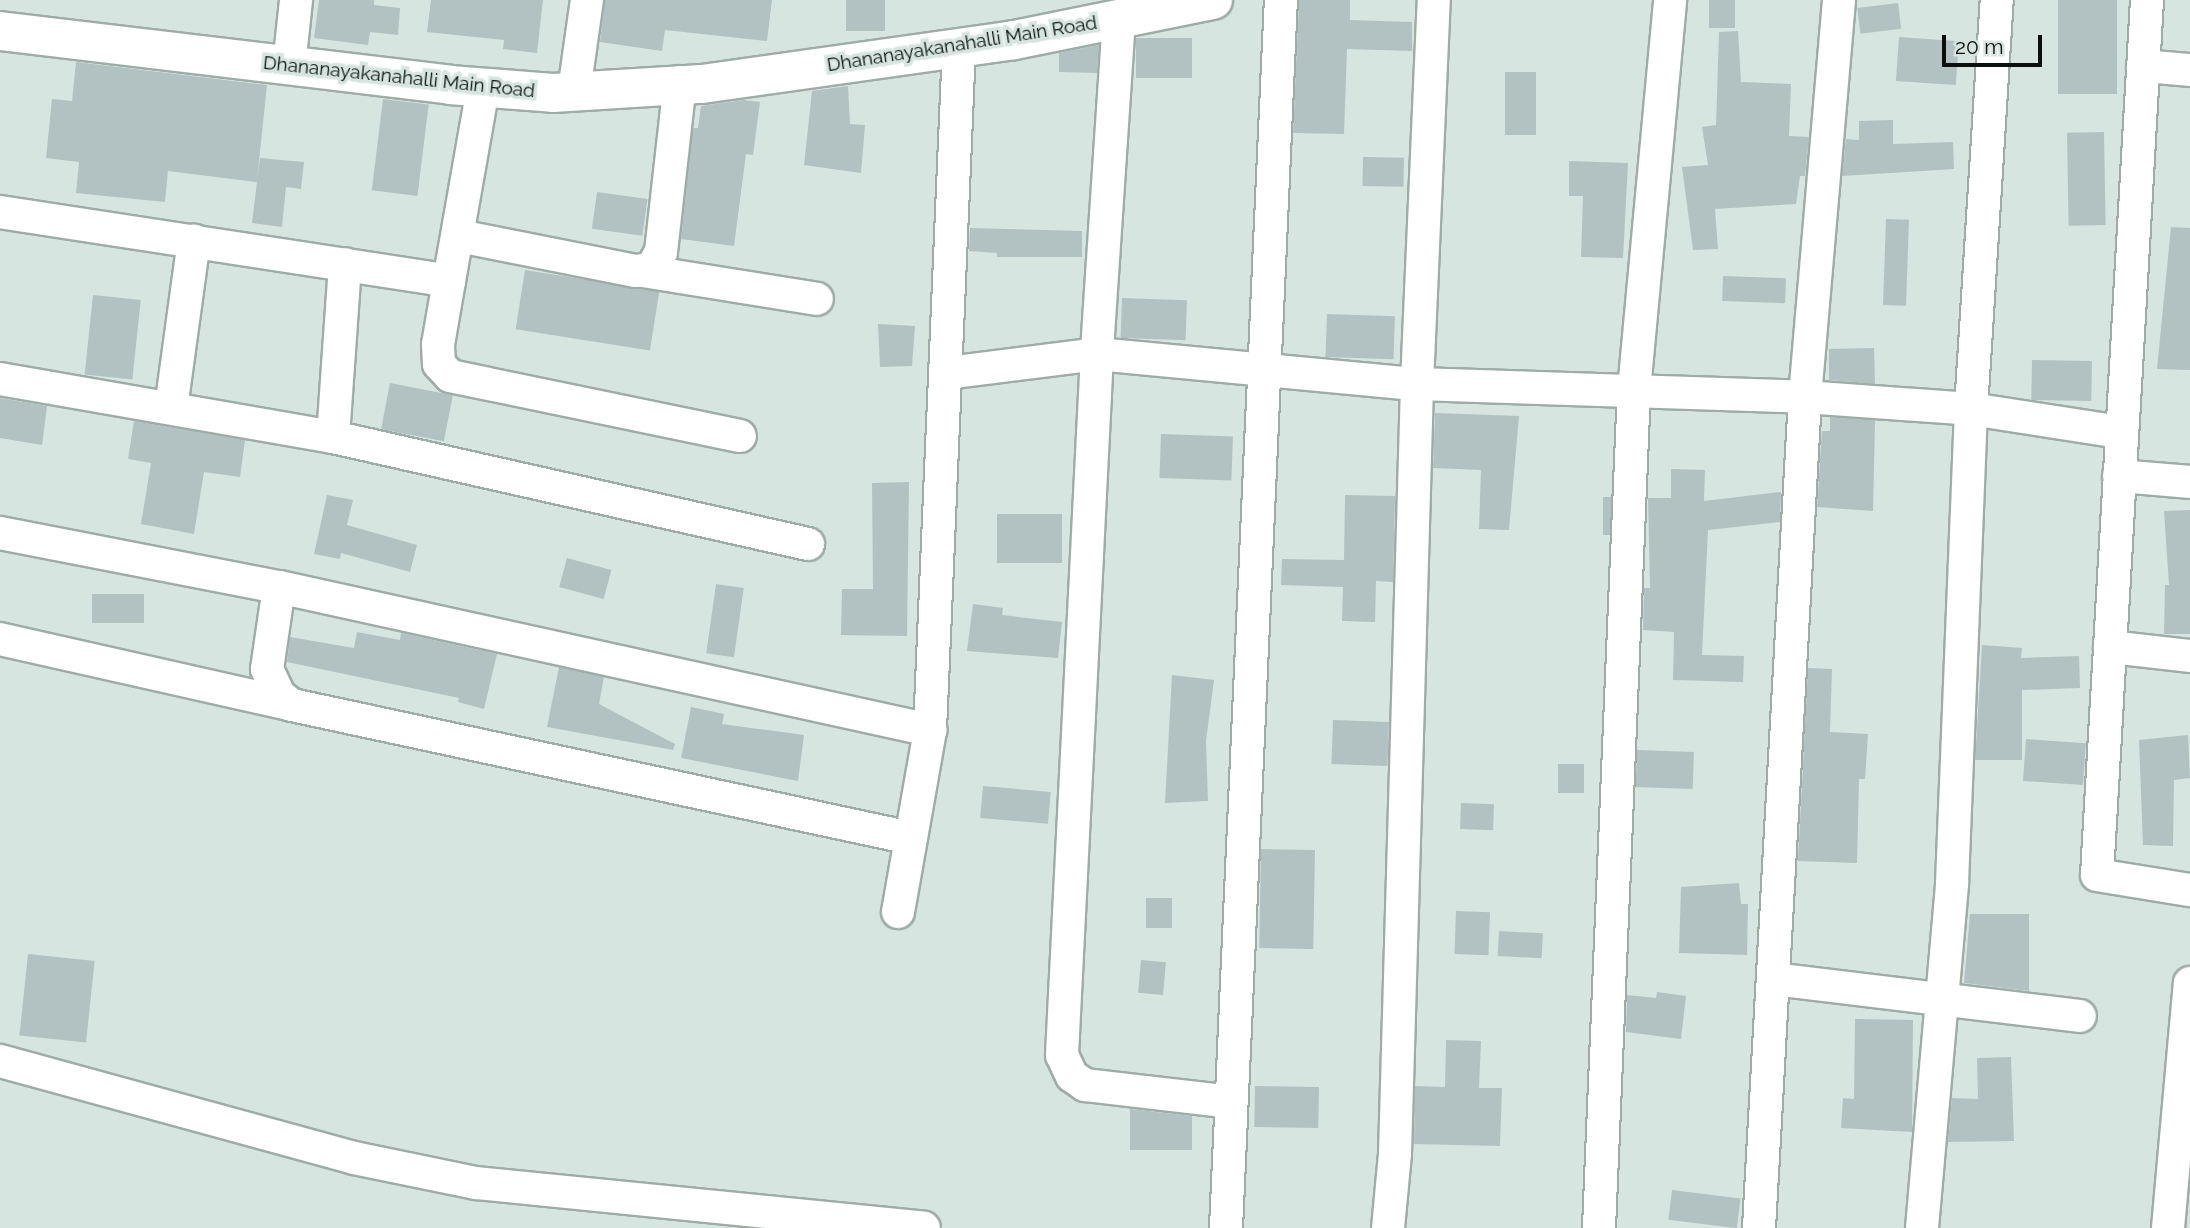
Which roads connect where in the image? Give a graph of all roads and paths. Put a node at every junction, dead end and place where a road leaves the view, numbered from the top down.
1 (296, 0) edge
2 (587, 0) edge
3 (1213, 0) edge
4 (1281, 0) edge
5 (1434, 0) edge
6 (1670, 0) edge
7 (1839, 0) edge
8 (1997, 0) edge
9 (2147, 0) edge
10 (1119, 19) junction
11 (0, 31) edge
12 (959, 47) junction
13 (289, 66) junction
14 (2143, 66) junction
15 (2190, 70) edge
16 (680, 82) junction
17 (483, 88) junction
18 (574, 91) junction
19 (0, 212) edge
20 (460, 236) junction
21 (194, 241) junction
22 (345, 264) junction
23 (643, 271) junction
24 (449, 281) junction
25 (817, 299) dead end
26 (1097, 354) junction
27 (1261, 370) junction
28 (947, 373) junction
29 (0, 379) edge
30 (1417, 384) junction
31 (1634, 390) junction
32 (1805, 397) junction
33 (171, 408) junction
34 (1971, 409) junction
35 (2119, 432) junction
36 (333, 436) junction
37 (740, 436) dead end
38 (2119, 476) junction
39 (2190, 482) edge
40 (0, 533) edge
41 (808, 544) dead end
42 (279, 587) junction
43 (0, 639) edge
44 (2110, 647) junction
45 (2190, 656) edge
46 (292, 705) junction
47 (930, 730) junction
48 (911, 838) junction
49 (2190, 890) edge
50 (898, 912) dead end
51 (1774, 979) junction
52 (2190, 983) edge
53 (1940, 1001) junction
54 (2080, 1016) dead end
55 (0, 1061) edge
56 (1231, 1102) junction
57 (2184, 1124) edge
58 (786, 1220) edge
59 (924, 1228) edge
60 (1226, 1228) edge
61 (1388, 1228) edge
62 (1598, 1228) edge
63 (1759, 1228) edge
64 (1922, 1228) edge
65 (2168, 1228) edge

1 - 13 street
2 - 18 street
3 - 10 street, Dhananayakanahalli Main Road
4 - 27 street
5 - 30 street
6 - 31 street
7 - 32 street
8 - 34 street
9 - 14 street
10 - 12 street, Dhananayakanahalli Main Road
10 - 26 street
11 - 13 street, Dhananayakanahalli Main Road
12 - 16 street, Dhananayakanahalli Main Road
12 - 28 street
13 - 17 street, Dhananayakanahalli Main Road
14 - 15 street
14 - 35 street
16 - 18 street, Dhananayakanahalli Main Road
16 - 23 street
17 - 18 street, Dhananayakanahalli Main Road
17 - 20 street
19 - 21 street
20 - 23 street
20 - 24 street
21 - 22 street
21 - 33 street
22 - 24 street
22 - 36 street
23 - 25 street
24 - 37 street
26 - 27 street
26 - 28 street
26 - 56 street
27 - 30 street
27 - 56 street
28 - 47 street
29 - 33 street
30 - 31 street
30 - 61 street
31 - 32 street
31 - 62 street
32 - 34 street
32 - 51 street
33 - 36 street
34 - 35 street
34 - 53 street
35 - 38 street
36 - 41 street
38 - 39 street
38 - 44 street
40 - 42 street
42 - 46 street
42 - 47 street
43 - 46 street
44 - 45 street
44 - 49 street
46 - 48 street
47 - 48 street
48 - 50 street
51 - 53 street
51 - 63 street
52 - 57 street
53 - 54 street
53 - 64 street
55 - 58 street
56 - 60 street
57 - 65 street
58 - 59 street

